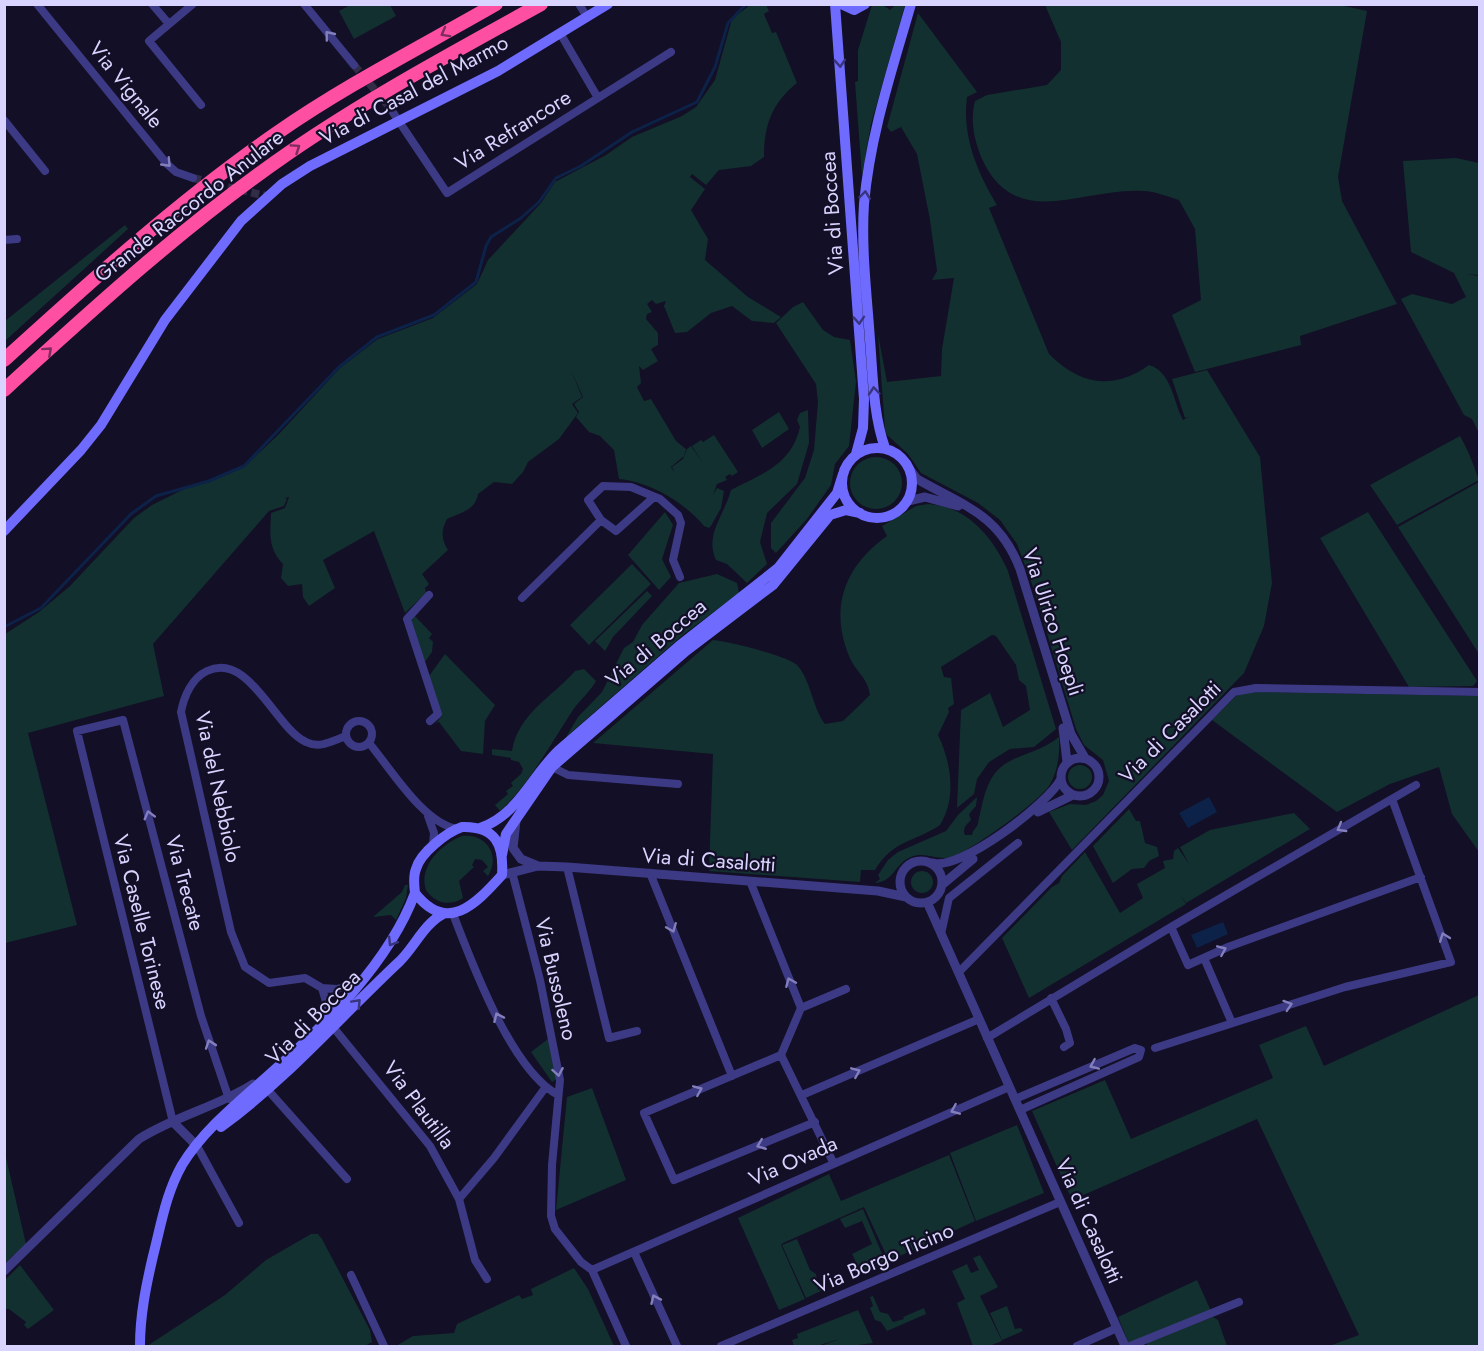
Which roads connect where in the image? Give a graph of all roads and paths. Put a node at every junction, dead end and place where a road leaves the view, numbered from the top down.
1 (37, 4) edge
2 (153, 4) edge
3 (193, 4) edge
4 (304, 4) edge
5 (496, 4) edge
6 (541, 4) edge
7 (579, 4) edge
8 (608, 4) edge
9 (835, 4) edge
10 (841, 4) edge
11 (865, 4) edge
12 (911, 4) edge
13 (587, 17) junction
14 (169, 24) junction
15 (560, 33) junction
16 (671, 52) dead end
17 (354, 65) tunnel mouth
18 (598, 98) junction
19 (201, 105) dead end
20 (390, 108) tunnel mouth
21 (4, 120) edge
22 (401, 121) junction
23 (45, 171) dead end
24 (194, 178) tunnel mouth
25 (17, 239) dead end
26 (4, 240) edge
27 (4, 360) edge
28 (4, 390) edge
29 (885, 448) junction
30 (856, 454) junction
31 (911, 471) junction
32 (843, 474) junction
33 (654, 497) junction
34 (908, 501) junction
35 (860, 513) junction
36 (601, 520) junction
37 (4, 531) edge
38 (680, 577) dead end
39 (429, 595) dead end
40 (522, 598) dead end
41 (1479, 692) edge
42 (430, 721) dead end
43 (77, 731) joint
44 (345, 736) junction
45 (369, 743) junction
46 (1085, 758) junction
47 (1067, 762) junction
48 (552, 767) junction
49 (1061, 779) junction
50 (678, 784) dead end
51 (1416, 785) dead end
52 (1073, 795) junction
53 (1392, 799) junction
54 (428, 815) junction
55 (516, 821) junction
56 (480, 828) junction
57 (457, 829) junction
58 (1018, 843) dead end
59 (433, 847) junction
60 (502, 855) junction
61 (933, 864) junction
62 (538, 866) junction
63 (567, 867) junction
64 (650, 873) junction
65 (507, 874) junction
66 (1421, 877) junction
67 (900, 880) junction
68 (750, 881) junction
69 (943, 884) junction
70 (878, 891) junction
71 (415, 893) junction
72 (906, 897) junction
73 (927, 902) junction
74 (448, 914) junction
75 (1171, 927) junction
76 (941, 934) junction
77 (1204, 958) junction
78 (959, 972) junction
79 (358, 983) junction
80 (322, 988) junction
81 (846, 988) dead end
82 (1051, 998) junction
83 (801, 1008) junction
84 (979, 1019) junction
85 (1232, 1023) junction
86 (329, 1024) junction
87 (637, 1031) dead end
88 (987, 1038) junction
89 (1064, 1047) dead end
90 (1155, 1048) dead end
91 (781, 1055) junction
92 (275, 1070) junction
93 (732, 1076) junction
94 (1009, 1087) junction
95 (545, 1088) junction
96 (267, 1089) junction
97 (558, 1095) junction
98 (802, 1095) junction
99 (229, 1099) junction
100 (1015, 1099) junction
101 (1020, 1110) junction
102 (173, 1122) junction
103 (815, 1122) junction
104 (200, 1143) junction
105 (834, 1162) junction
106 (347, 1179) dead end
107 (459, 1199) junction
108 (1060, 1202) junction
109 (239, 1223) dead end
110 (634, 1252) junction
111 (592, 1270) junction
112 (4, 1271) edge
113 (351, 1275) dead end
114 (488, 1279) dead end
115 (1239, 1302) dead end
116 (1118, 1328) junction
117 (140, 1347) edge
118 (384, 1347) edge
119 (626, 1347) edge
120 (677, 1347) edge
121 (721, 1347) edge
122 (1077, 1347) edge
123 (1125, 1347) edge
124 (1130, 1347) edge

1 -> 24 street, Via Vignale
2 - 14 street
3 - 14 street
17 -> 4 street
5 -> 27 highway, Grande Raccordo Anulare
28 -> 6 highway, Grande Raccordo Anulare
7 - 13 street
8 - 13 main road, Via di Casal del Marmo
9 -> 30 main road, Via di Boccea
10 - 11 main road
29 -> 12 main road, Via di Boccea
13 - 15 main road, Via di Casal del Marmo
14 - 19 street
15 - 18 street
15 - 22 main road, Via di Casal del Marmo
16 - 18 street, Via Refrancore
18 - 22 street, Via Refrancore
20 - 22 street
21 - 23 street
22 - 37 main road, Via di Casal del Marmo
25 - 26 street
29 - 30 main road
29 - 31 main road
30 - 32 main road
31 - 34 main road
31 - 46 street, Via Ulrico Hoepli
32 - 35 main road
32 - 56 main road, Via di Boccea
33 - 36 street
33 - 36 street
33 - 38 street
34 - 35 main road
34 - 47 street, Via Ulrico Hoepli
35 - 48 main road, Via di Boccea
36 - 40 street
39 - 42 street
41 - 78 street, Via di Casalotti
99 -> 43 street, Via Trecate
43 - 102 street, Via Caselle Torinese
44 - 45 street
44 - 45 street
44 - 80 street, Via del Nebbiolo
45 - 54 street
46 - 47 street
46 - 52 street
47 - 49 street
48 - 50 street
48 - 55 main road, Via di Boccea
49 - 52 street
49 - 61 street
51 - 53 street
52 - 69 street
53 - 66 street
53 -> 75 street
54 - 57 street
54 - 59 street
55 - 60 main road, Via di Boccea
55 - 62 street
56 - 57 main road
56 - 60 main road
57 - 59 main road
58 - 76 street
59 - 71 main road
60 - 65 main road
61 - 67 street
61 - 69 street
62 - 63 street, Via di Casalotti
62 - 65 street, Via di Casalotti
63 - 64 street, Via di Casalotti
63 - 87 street
64 - 68 street, Via di Casalotti
64 -> 93 street
65 - 74 main road
65 -> 97 street, Via Bussoleno
77 -> 66 street
85 -> 66 street
67 - 70 street
67 - 72 street
68 - 70 street, Via di Casalotti
83 -> 68 street
69 - 73 street
70 - 72 street, Via di Casalotti
71 - 74 main road
71 -> 79 main road, Via di Boccea
72 - 73 street
73 - 76 street, Via di Casalotti
86 -> 74 main road, Via di Boccea
95 -> 74 street
75 - 77 street
75 - 82 street
76 - 78 street, Via di Casalotti
77 - 85 street
78 - 84 street, Via di Casalotti
79 - 80 street, Via del Nebbiolo
79 - 86 main road, Via di Boccea
80 - 86 street
81 - 83 street
82 - 88 street
82 - 89 street
83 - 91 street
84 - 88 street, Via di Casalotti
98 -> 84 street
85 - 90 street
86 - 92 main road, Via di Boccea
86 - 96 main road, Via di Boccea
86 - 107 street, Via Plautilla
88 - 94 street, Via di Casalotti
91 - 93 street
91 - 98 street
92 - 99 street
92 - 104 main road, Via di Boccea
103 -> 93 street
94 - 100 street, Via di Casalotti
94 -> 105 street, Via Ovada
95 - 97 street
95 - 107 street
96 - 104 main road, Via di Boccea
96 - 106 street
97 - 111 street, Via Bussoleno
98 - 103 street
99 - 102 street
100 - 101 street, Via di Casalotti
101 -> 100 street
101 - 108 street, Via di Casalotti
102 - 104 street
102 - 112 street
103 - 105 street
104 - 109 street
104 - 117 main road, Via di Boccea
105 - 110 street, Via Ovada
107 - 114 street, Via Plautilla
108 - 116 street, Via di Casalotti
108 - 121 street, Via Borgo Ticino
110 - 111 street, Via Ovada
120 -> 110 street
111 - 119 street
113 - 118 street
115 - 124 street
116 - 122 street
116 - 123 street, Via di Casalotti

